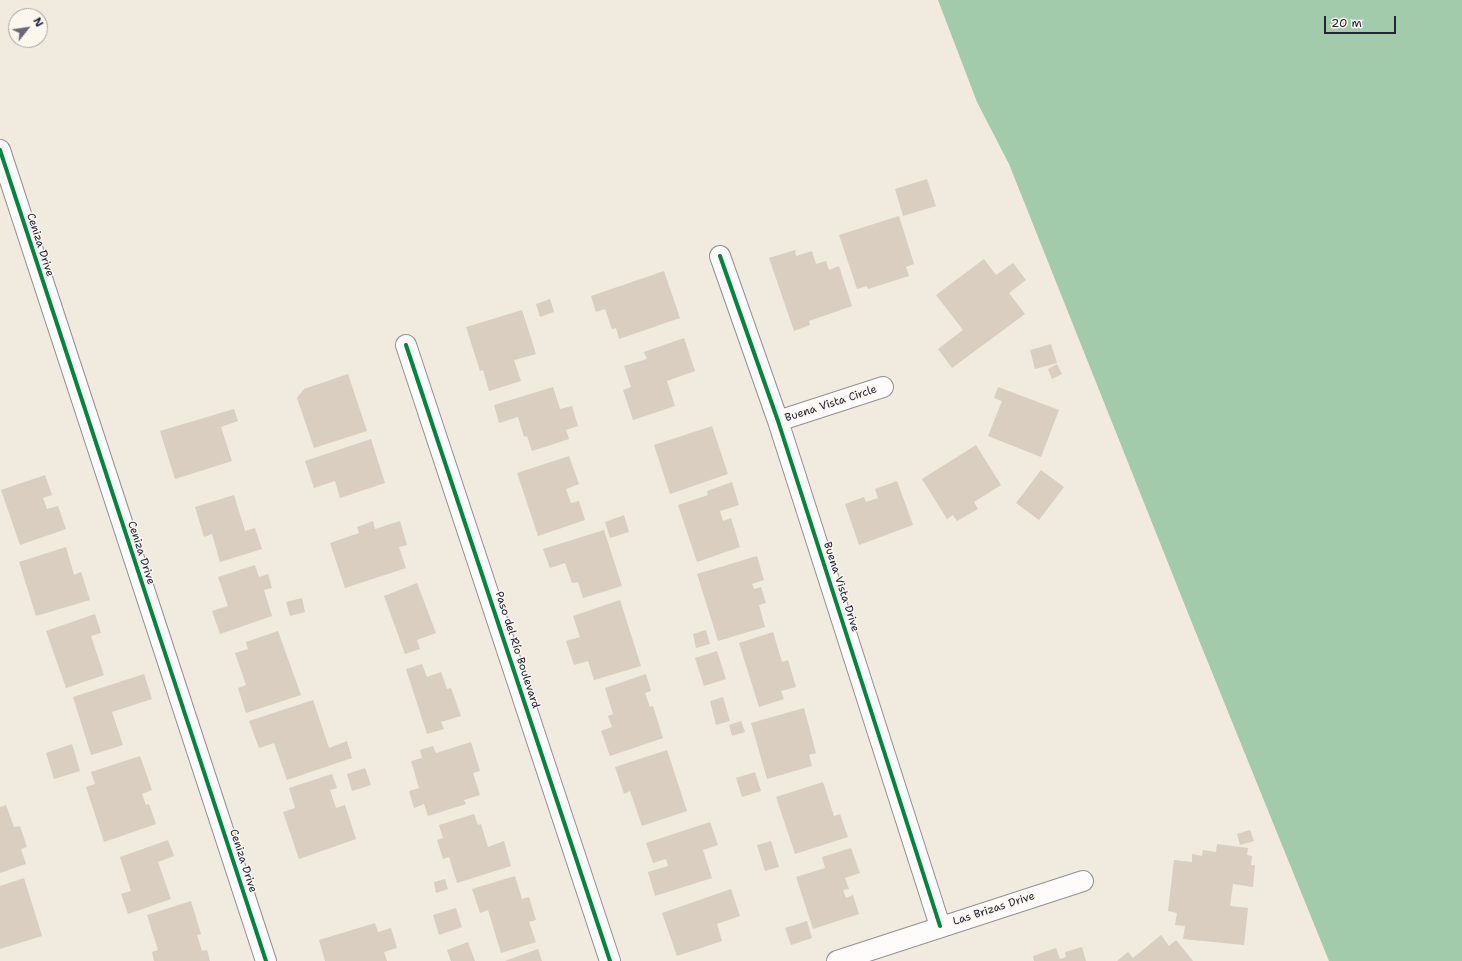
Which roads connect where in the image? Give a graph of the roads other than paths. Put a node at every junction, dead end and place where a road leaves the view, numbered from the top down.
1 (0, 150) edge
2 (720, 256) dead end
3 (406, 345) dead end
4 (883, 387) dead end
5 (778, 422) junction
6 (1083, 881) dead end
7 (940, 926) junction
8 (266, 961) edge
9 (610, 961) edge
10 (837, 961) edge

1 - 8 street, Ceniza Drive
2 - 5 street, Buena Vista Drive
3 - 9 street, Paso del Río Boulevard
4 - 5 street, Buena Vista Circle
5 - 7 street, Buena Vista Drive
6 - 7 street, Las Brizas Drive
7 - 10 street, Las Brizas Drive

